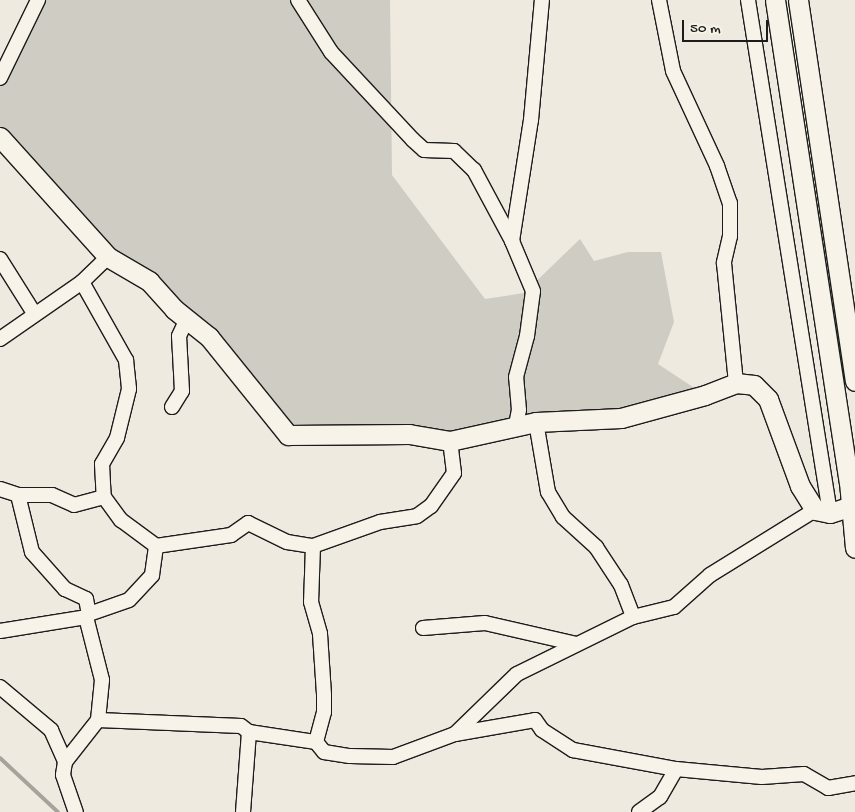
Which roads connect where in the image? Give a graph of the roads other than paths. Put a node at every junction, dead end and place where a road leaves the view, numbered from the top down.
1 (38, 0) edge
2 (298, 0) edge
3 (542, 0) edge
4 (659, 0) edge
5 (748, 0) edge
6 (775, 0) edge
7 (798, 0) edge
8 (0, 78) edge
9 (0, 137) edge
10 (512, 241) junction
11 (108, 257) junction
12 (0, 259) edge
13 (82, 282) junction
14 (34, 313) junction
15 (187, 319) junction
16 (0, 339) edge
17 (853, 355) edge
18 (855, 381) edge
19 (736, 383) junction
20 (172, 407) dead end
21 (536, 422) junction
22 (516, 426) junction
23 (450, 441) junction
24 (0, 489) edge
25 (18, 495) junction
26 (104, 497) junction
27 (852, 506) junction
28 (823, 511) junction
29 (156, 546) junction
30 (313, 546) junction
31 (855, 548) edge
32 (87, 615) junction
33 (632, 617) junction
34 (423, 628) dead end
35 (0, 631) edge
36 (578, 644) junction
37 (0, 687) edge
38 (98, 720) junction
39 (249, 732) junction
40 (455, 734) junction
41 (316, 742) junction
42 (65, 762) junction
43 (676, 769) junction
44 (855, 784) edge
45 (76, 812) edge
46 (243, 812) edge
47 (640, 812) edge

1 - 8 street
2 - 10 street
3 - 10 street
4 - 19 street
5 - 28 street
6 - 27 street
7 - 17 street
9 - 11 street
10 - 22 street
11 - 13 street
11 - 15 street
12 - 14 street
13 - 14 street
13 - 26 street
14 - 16 street
15 - 20 street
15 - 23 street
17 - 18 street
19 - 21 street
19 - 28 street
21 - 22 street
21 - 33 street
22 - 23 street
23 - 30 street
24 - 25 street
25 - 26 street
25 - 32 street
26 - 29 street
27 - 28 street
27 - 31 street
28 - 33 street
29 - 30 street
29 - 32 street
30 - 41 street
32 - 35 street
32 - 38 street
33 - 36 street
34 - 36 street
36 - 40 street
37 - 42 street
38 - 39 street
38 - 42 street
39 - 41 street
39 - 46 street
40 - 41 street
40 - 43 street
42 - 45 street
43 - 44 street
43 - 47 street

